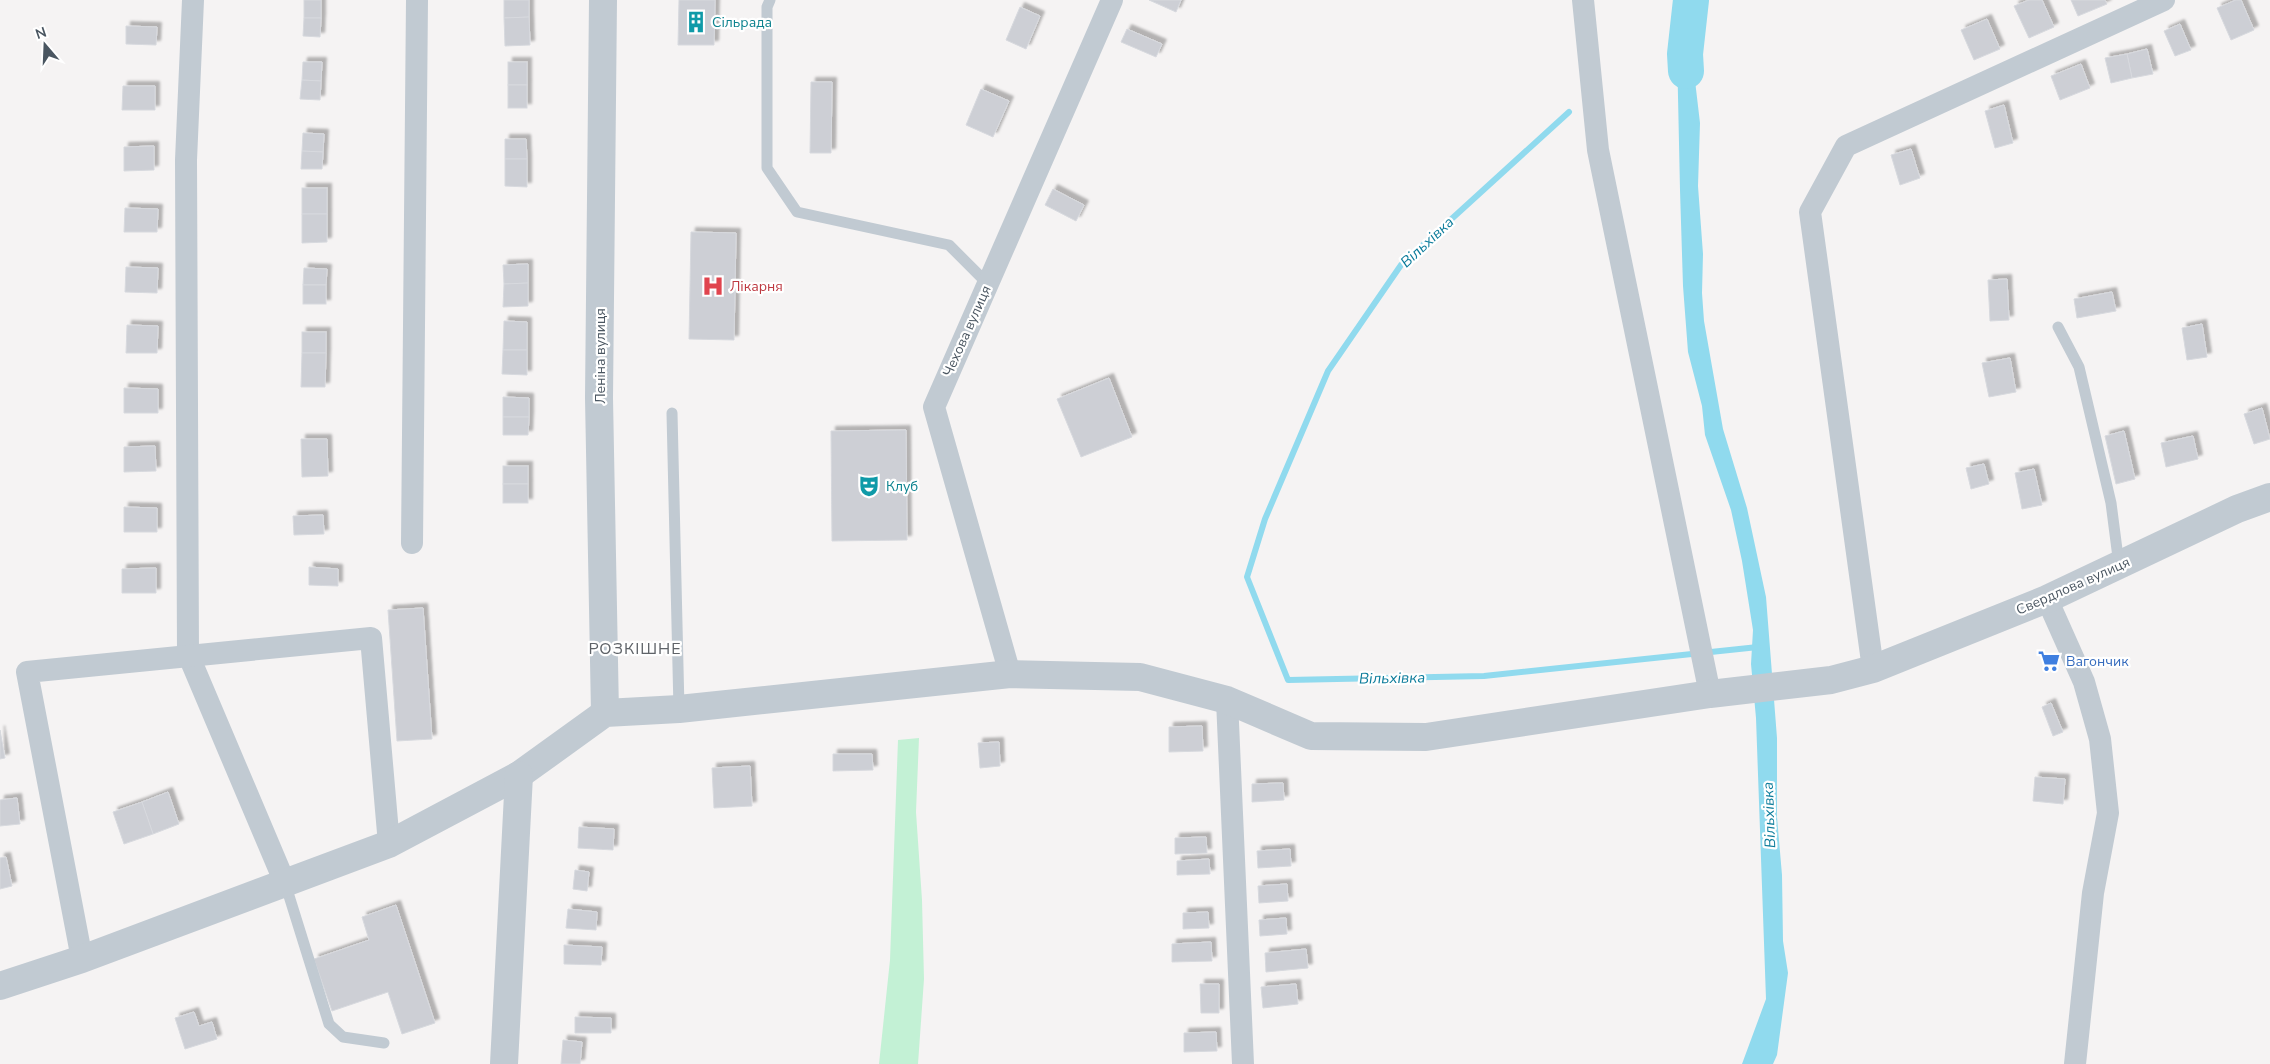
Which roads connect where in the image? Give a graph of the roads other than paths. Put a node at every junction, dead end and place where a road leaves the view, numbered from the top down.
1 (193, 0) edge
2 (417, 0) edge
3 (603, 0) edge
4 (770, 0) edge
5 (1112, 0) edge
6 (1583, 0) edge
7 (2164, 0) edge
8 (988, 284) junction
9 (2058, 327) dead end
10 (672, 413) dead end
11 (2270, 497) edge
12 (412, 543) dead end
13 (2119, 565) junction
14 (2046, 599) junction
15 (188, 654) junction
16 (1873, 669) junction
17 (1010, 674) junction
18 (1723, 693) junction
19 (1227, 700) junction
20 (679, 709) junction
21 (605, 713) junction
22 (519, 775) junction
23 (389, 844) junction
24 (285, 883) junction
25 (82, 959) junction
26 (0, 986) edge
27 (384, 1043) dead end
28 (504, 1064) edge
29 (1243, 1064) edge
30 (2075, 1064) edge

1 - 15 street
2 - 12 street
3 - 21 street, Леніна вулиця
4 - 8 lane
5 - 8 street, Чехова вулиця
6 - 18 street
7 - 16 street
8 - 17 street, Чехова вулиця
9 - 13 lane
10 - 20 lane
11 - 13 street, Свердлова вулиця
13 - 14 street, Свердлова вулиця
14 - 16 street, Свердлова вулиця
14 - 30 street
15 - 23 street
15 - 24 street
15 - 25 street
16 - 18 street, Свердлова вулиця
17 - 19 street, Свердлова вулиця
17 - 20 street, Свердлова вулиця
18 - 19 street, Свердлова вулиця
19 - 29 street
20 - 21 street, Свердлова вулиця
21 - 22 street
22 - 23 street
22 - 28 street
23 - 24 street
24 - 25 street
24 - 27 lane
25 - 26 street

